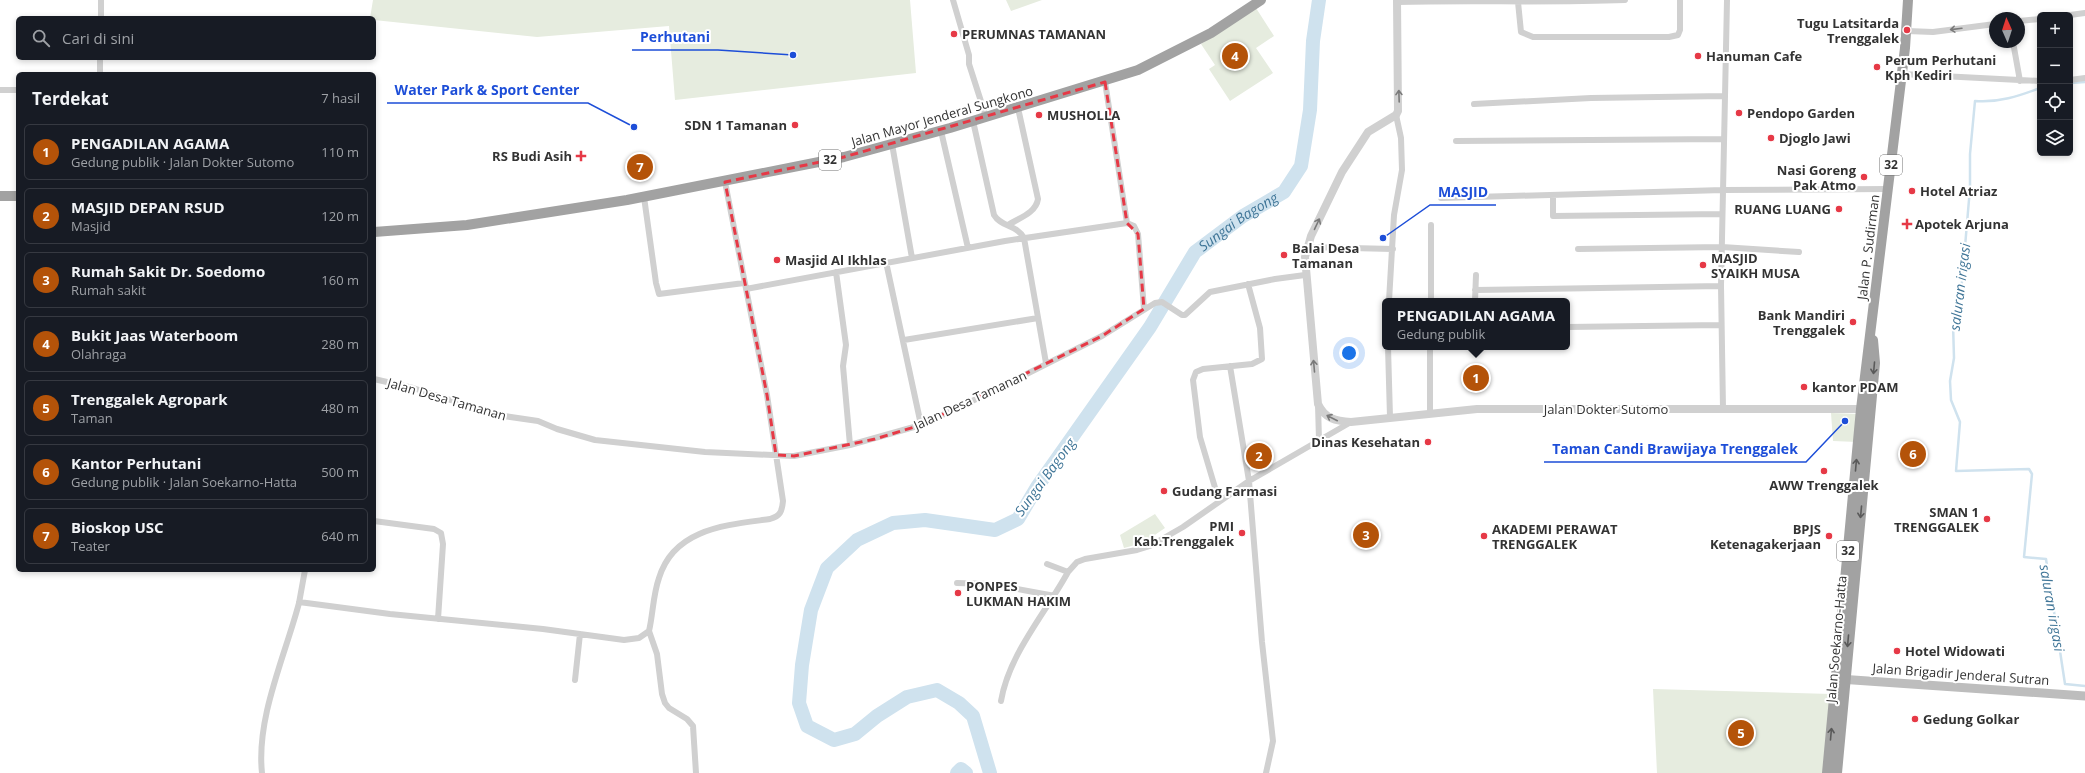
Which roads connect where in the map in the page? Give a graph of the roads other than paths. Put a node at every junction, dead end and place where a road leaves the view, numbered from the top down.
1 (101, 0) edge
2 (953, 0) edge
3 (1261, 0) edge
4 (1625, 0) edge
5 (1680, 0) edge
6 (1727, 0) edge
7 (1908, 0) edge
8 (1397, 1) edge
9 (1551, 1) edge
10 (1518, 2) junction
11 (2085, 13) edge
12 (2073, 15) edge
13 (101, 16) edge
14 (2037, 19) edge
15 (2025, 20) edge
16 (1989, 25) edge
17 (1907, 31) junction
18 (2014, 48) edge
19 (100, 60) edge
20 (100, 72) edge
21 (1902, 74) junction
22 (2085, 78) edge
23 (2073, 80) edge
24 (2020, 81) junction
25 (2037, 81) edge
26 (1105, 82) junction
27 (0, 90) edge
28 (16, 90) edge
29 (1725, 96) junction
30 (1474, 104) dead end
31 (1018, 108) junction
32 (1396, 115) junction
33 (986, 117) junction
34 (973, 121) junction
35 (941, 131) junction
36 (1724, 139) junction
37 (1456, 141) dead end
38 (892, 144) junction
39 (725, 182) junction
40 (1888, 189) junction
41 (1723, 190) junction
42 (1553, 194) junction
43 (0, 196) edge
44 (16, 196) edge
45 (644, 197) junction
46 (1441, 198) dead end
47 (1722, 214) junction
48 (1127, 223) junction
49 (1008, 225) junction
50 (1431, 225) dead end
51 (376, 232) edge
52 (1024, 238) junction
53 (1722, 246) junction
54 (1308, 247) junction
55 (968, 248) junction
56 (1393, 249) junction
57 (1578, 249) dead end
58 (1799, 252) dead end
59 (912, 258) junction
60 (886, 262) junction
61 (836, 272) junction
62 (1305, 275) junction
63 (1476, 275) dead end
64 (1248, 284) junction
65 (745, 286) junction
66 (1721, 286) junction
67 (1476, 290) junction
68 (1390, 298) edge
69 (1431, 298) edge
70 (1475, 298) edge
71 (1144, 308) junction
72 (1038, 318) junction
73 (1720, 325) junction
74 (1570, 327) edge
75 (1871, 330) joint
76 (904, 340) junction
77 (1388, 350) edge
78 (1430, 350) edge
79 (1046, 363) junction
80 (1230, 366) junction
81 (376, 379) edge
82 (1318, 404) junction
83 (1723, 409) junction
84 (1865, 409) junction
85 (1430, 413) junction
86 (1390, 417) junction
87 (1351, 422) junction
88 (921, 425) junction
89 (1319, 440) junction
90 (850, 445) junction
91 (776, 455) junction
92 (1249, 481) junction
93 (1219, 501) junction
94 (376, 521) edge
95 (1047, 564) dead end
96 (304, 572) edge
97 (1068, 572) junction
98 (957, 583) dead end
99 (1055, 596) junction
100 (299, 602) junction
101 (438, 619) junction
102 (649, 632) junction
103 (580, 634) junction
104 (1840, 679) junction
105 (574, 680) dead end
106 (2085, 696) edge
107 (1001, 701) dead end
108 (262, 773) edge
109 (696, 773) edge
110 (1266, 773) edge
111 (1827, 773) edge
112 (1837, 773) edge

1 - 13 street
2 - 33 street
3 - 26 highway, Jalan Mayor Jenderal Sungkono / 32
4 - 9 street
5 - 10 street
6 - 29 street
7 - 17 highway, Jalan P. Sudirman / 32
8 - 10 street
32 -> 8 street
9 - 10 street
11 - 12 street
14 - 15 street
16 -> 17 street
17 - 21 highway, Jalan P. Sudirman / 32
18 - 24 street
19 - 20 street
21 - 24 street
21 - 40 highway, Jalan P. Sudirman / 32
22 - 23 street
24 - 25 street
26 - 31 highway, Jalan Mayor Jenderal Sungkono / 32
26 - 48 street
27 - 28 street
29 - 30 street
29 - 36 street
31 - 33 highway, Jalan Mayor Jenderal Sungkono / 32
31 - 49 street
54 -> 32 street
32 - 56 street
33 - 34 highway, Jalan Mayor Jenderal Sungkono / 32
34 - 35 highway, Jalan Mayor Jenderal Sungkono / 32
34 - 49 street
35 - 38 highway, Jalan Mayor Jenderal Sungkono / 32
35 - 55 street
36 - 37 street
36 - 41 street
38 - 39 highway, Jalan Mayor Jenderal Sungkono / 32
38 - 59 street
39 - 45 highway, Jalan Mayor Jenderal Sungkono / 32
39 - 65 street
40 - 41 street
40 - 75 highway, Jalan P. Sudirman / 32
41 - 42 street
41 - 47 street
42 - 46 street
42 - 47 street
43 - 44 highway
45 - 51 highway, Jalan Mayor Jenderal Sungkono / 32
45 - 65 street
47 - 53 street
48 - 52 street
48 - 71 street
49 - 52 street
50 - 69 street
52 - 55 street
52 - 72 street
53 - 57 street
53 - 58 street
53 - 66 street
54 - 56 street
54 - 62 street
55 - 59 street
56 - 68 street
59 - 60 street
60 - 61 street
60 - 76 street
61 - 65 street
61 - 90 street
62 - 64 street, Jalan Desa Tamanan
82 -> 62 street
63 - 67 street
64 - 71 street, Jalan Desa Tamanan
64 - 80 street
65 - 91 street
66 - 67 street
66 - 73 street
67 - 70 street
71 - 79 street, Jalan Desa Tamanan
72 - 76 street
72 - 79 street
73 - 74 street
73 - 83 street
75 - 84 highway, Jalan Soekarno-Hatta / 32
76 - 88 street
77 - 86 street
78 - 85 street
79 - 88 street, Jalan Desa Tamanan
80 - 92 street
80 - 93 street
81 - 91 street, Jalan Desa Tamanan
87 -> 82 street, Jalan Dokter Sutomo
82 - 89 street
83 - 84 street, Jalan Dokter Sutomo
83 - 85 street, Jalan Dokter Sutomo
84 - 104 highway, Jalan Soekarno-Hatta / 32
85 - 86 street, Jalan Dokter Sutomo
86 - 87 street, Jalan Dokter Sutomo
87 - 89 street
88 - 90 street, Jalan Desa Tamanan
89 - 92 street
90 - 91 street, Jalan Desa Tamanan
91 - 102 street
92 - 93 street
92 - 110 street
93 - 97 street
94 - 101 street
95 - 97 street
96 - 100 street
97 - 99 street
98 - 99 street
99 - 107 street
100 - 101 street
100 - 108 street
101 - 103 street
102 - 103 street
102 - 109 street
103 - 105 street
104 - 106 main road, Jalan Brigadir Jenderal Sutran
111 -> 104 highway, Jalan Soekarno-Hatta / 32
104 - 112 highway, Jalan Soekarno-Hatta / 32

